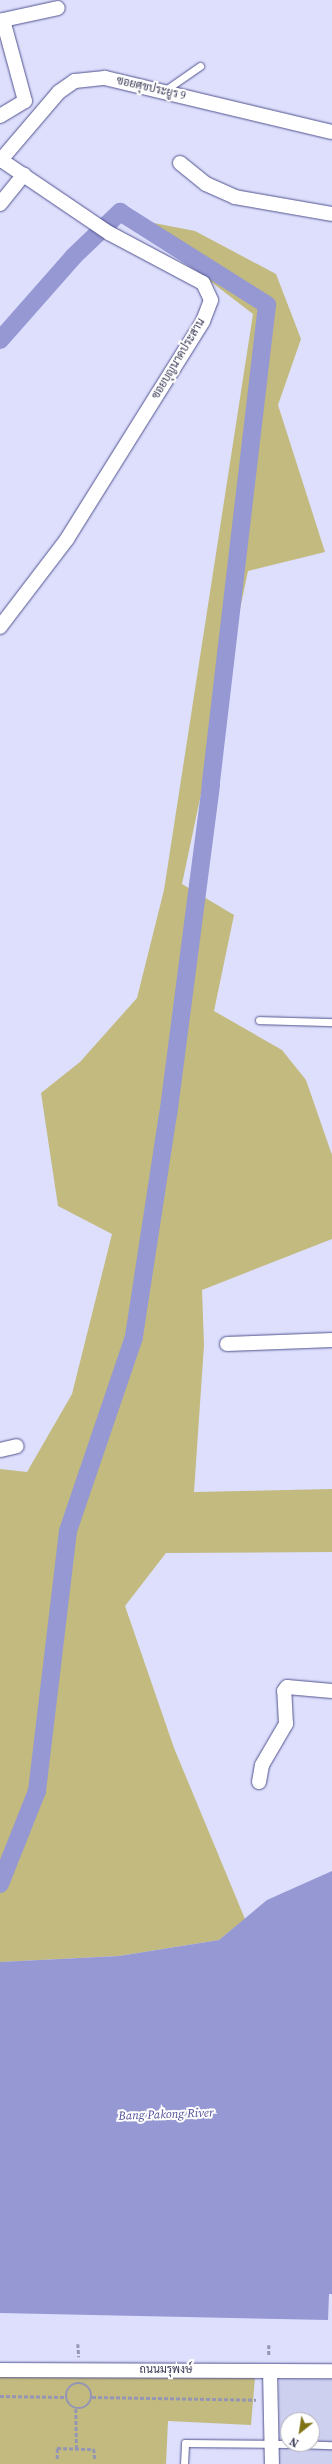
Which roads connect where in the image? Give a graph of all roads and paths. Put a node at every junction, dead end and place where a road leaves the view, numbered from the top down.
1 (58, 8) dead end
2 (200, 66) dead end
3 (163, 92) junction
4 (25, 101) junction
5 (0, 116) edge
6 (36, 118) junction
7 (332, 132) edge
8 (1, 160) edge
9 (180, 163) dead end
10 (24, 174) junction
11 (0, 204) edge
12 (332, 214) edge
13 (0, 627) edge
14 (259, 1020) dead end
15 (332, 1022) edge
16 (332, 1340) edge
17 (227, 1344) dead end
18 (17, 1446) dead end
19 (0, 1450) edge
20 (332, 1691) edge
21 (259, 1782) dead end
22 (0, 2370) edge
23 (270, 2371) junction
24 (332, 2371) edge
25 (0, 2396) edge
26 (66, 2397) junction
27 (92, 2397) junction
28 (271, 2400) junction
29 (76, 2409) junction
30 (272, 2443) junction
31 (280, 2444) edge
32 (320, 2445) edge
33 (332, 2445) edge
34 (77, 2448) junction
35 (57, 2459) dead end
36 (95, 2460) dead end
37 (184, 2464) edge
38 (272, 2464) edge

1 - 4 street
2 - 3 lane
3 - 6 street, ซอยศุขประยูร 9
3 - 7 street, ซอยศุขประยูร 9
4 - 5 street
4 - 6 street
6 - 8 street, ซอยศุขประยูร 9
8 - 10 street, ซอยบุญนาคประสาน
9 - 12 street
10 - 11 street
10 - 13 street, ซอยบุญนาคประสาน
14 - 15 lane
16 - 17 street
18 - 19 street
20 - 21 street
22 - 23 street, ถนนมรุพงษ์
23 - 24 street, ถนนมรุพงษ์
23 - 28 street
25 - 26 path
26 - 27 path
26 - 29 path
27 - 28 path
27 - 29 path
28 - 30 street
29 - 34 path
30 - 31 lane
30 - 37 lane
30 - 38 street
32 - 33 lane
34 - 35 path
34 - 36 path

